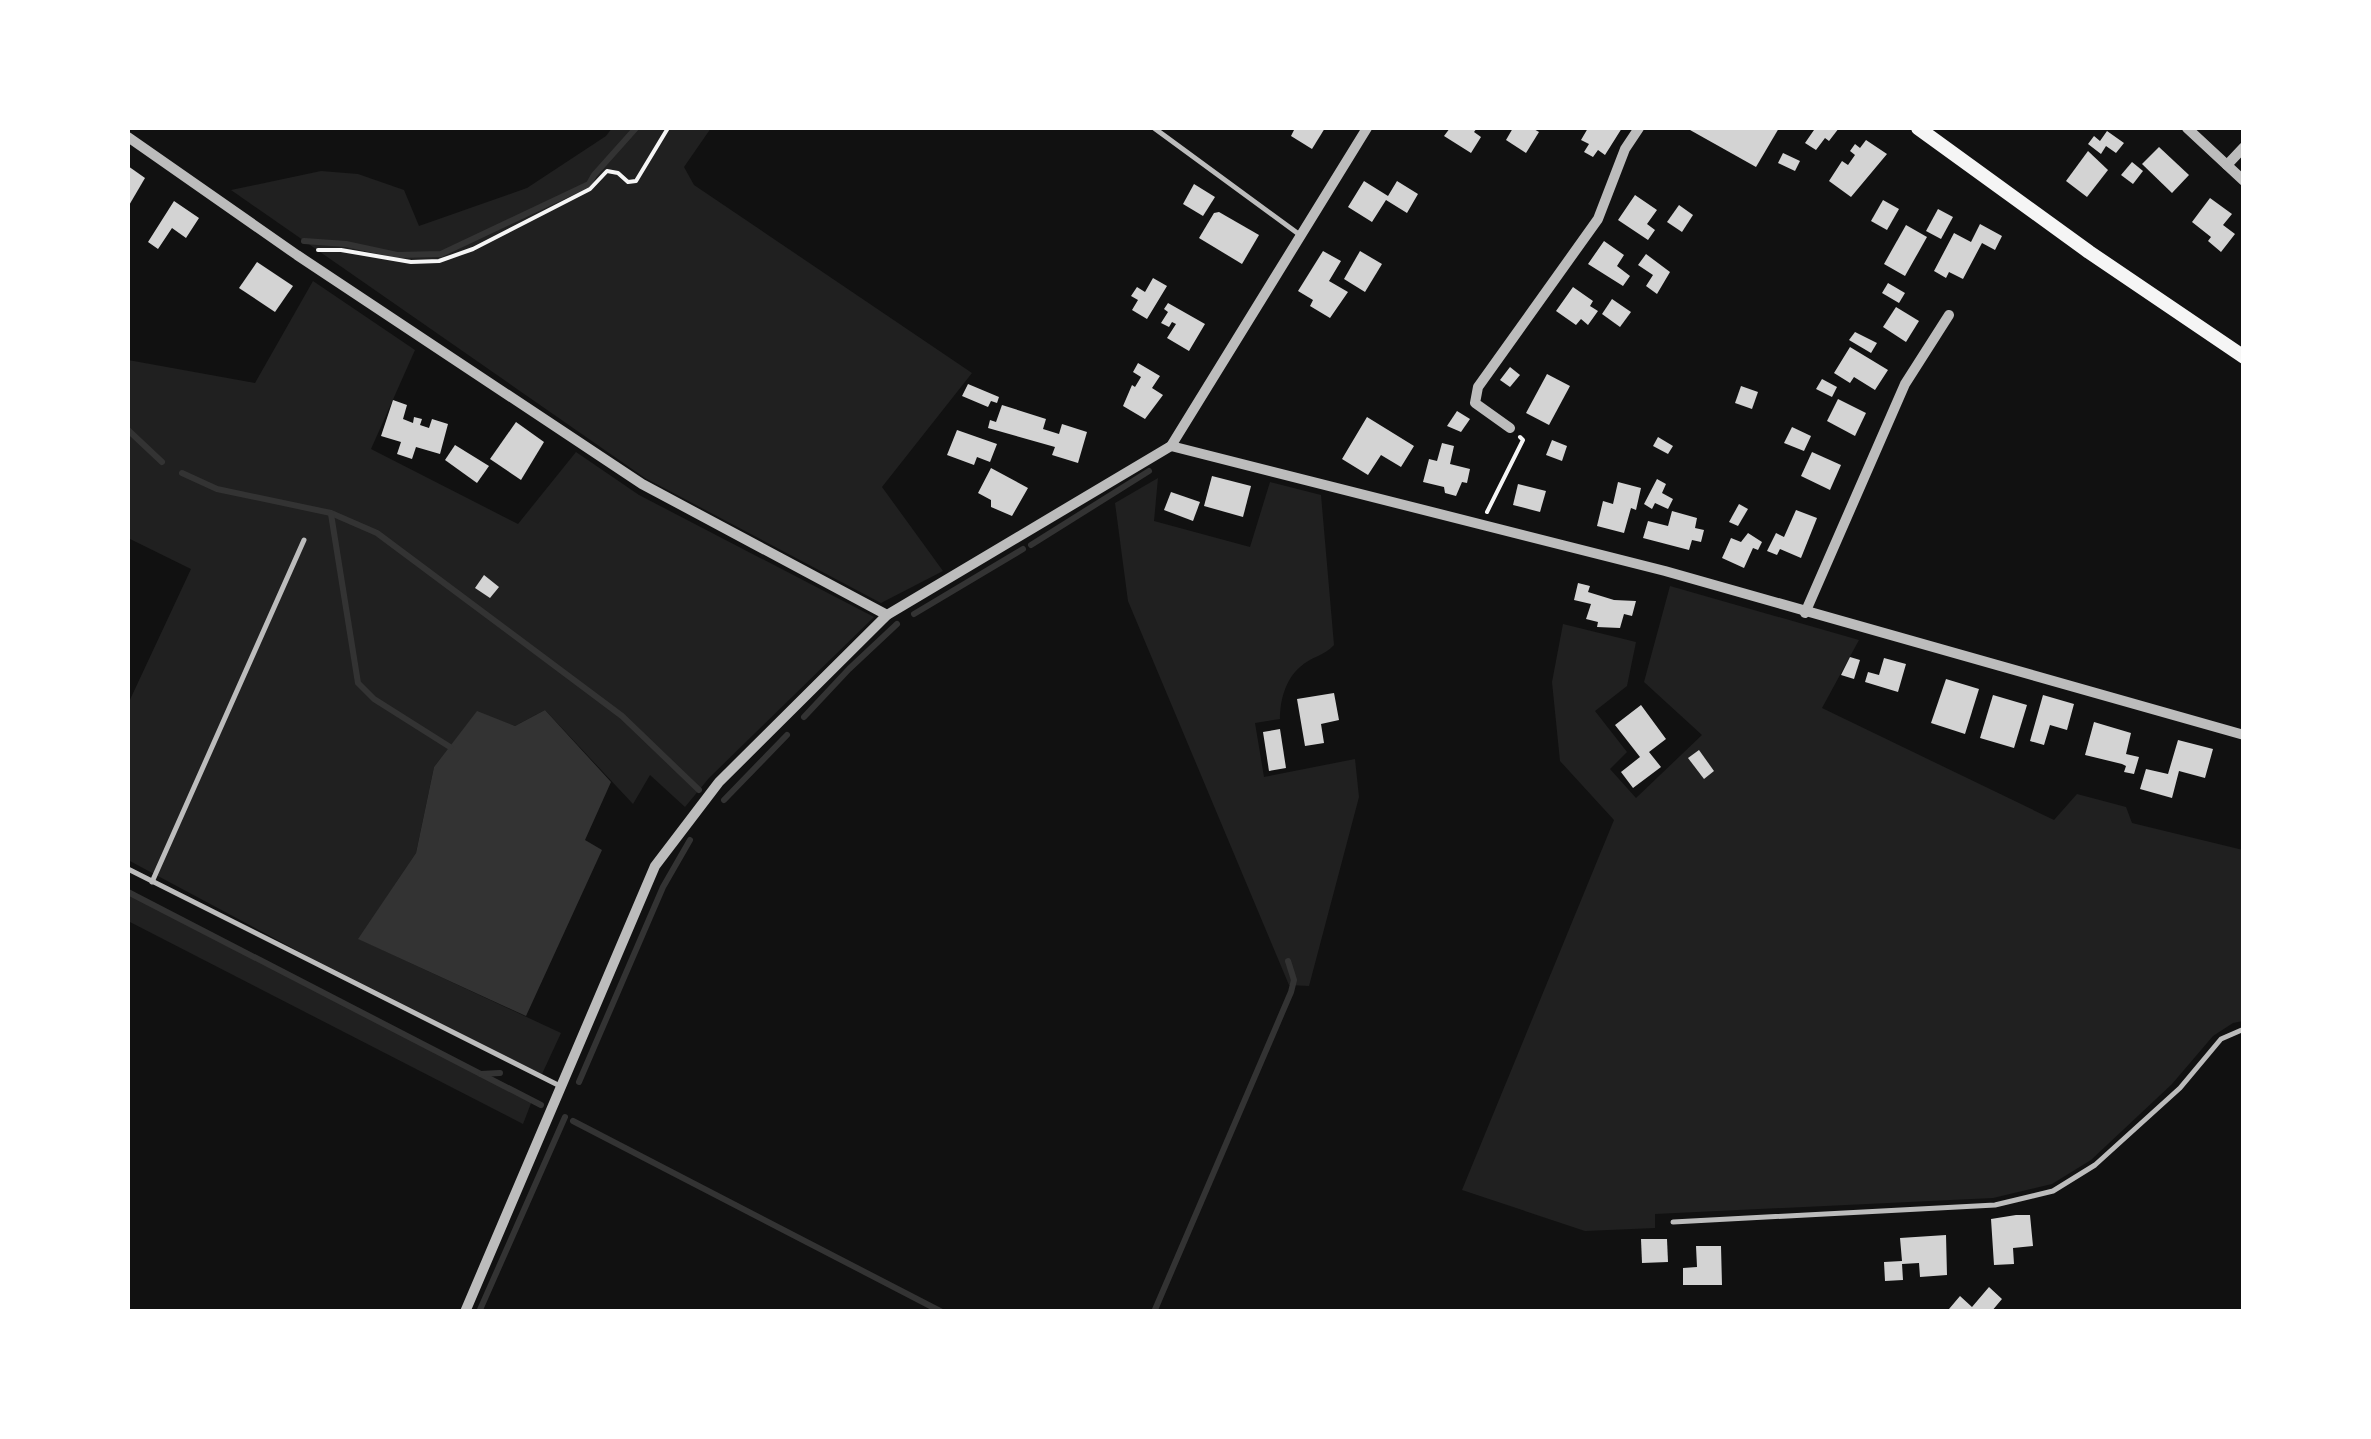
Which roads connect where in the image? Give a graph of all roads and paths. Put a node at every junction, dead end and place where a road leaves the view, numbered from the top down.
1 (668, 128) edge
2 (1154, 128) edge
3 (1367, 128) edge
4 (1639, 128) edge
5 (1918, 128) edge
6 (2187, 128) edge
7 (128, 137) edge
8 (2244, 147) edge
9 (2227, 165) junction
10 (2244, 180) edge
11 (1302, 237) junction
12 (297, 255) junction
13 (1949, 315) dead end
14 (2244, 356) edge
15 (1510, 428) joint
16 (1171, 446) junction
17 (1480, 526) junction
18 (304, 540) dead end
19 (1805, 613) junction
20 (887, 616) junction
21 (2244, 736) edge
22 (128, 869) edge
23 (152, 882) junction
24 (2244, 1029) edge
25 (561, 1086) junction
26 (1672, 1222) dead end
27 (466, 1312) edge

1 - 12 path
2 - 11 lane
3 - 11 street
4 - 15 street
5 - 14 main road
6 - 9 street
7 - 12 street
8 - 9 street
9 - 10 street
11 - 16 street
12 - 20 street
13 - 19 street
15 - 17 path
16 - 17 street
16 - 20 street
17 - 19 street
18 - 23 lane
19 - 21 street
20 - 25 street
22 - 23 lane
23 - 25 lane
24 - 26 lane
25 - 27 street

